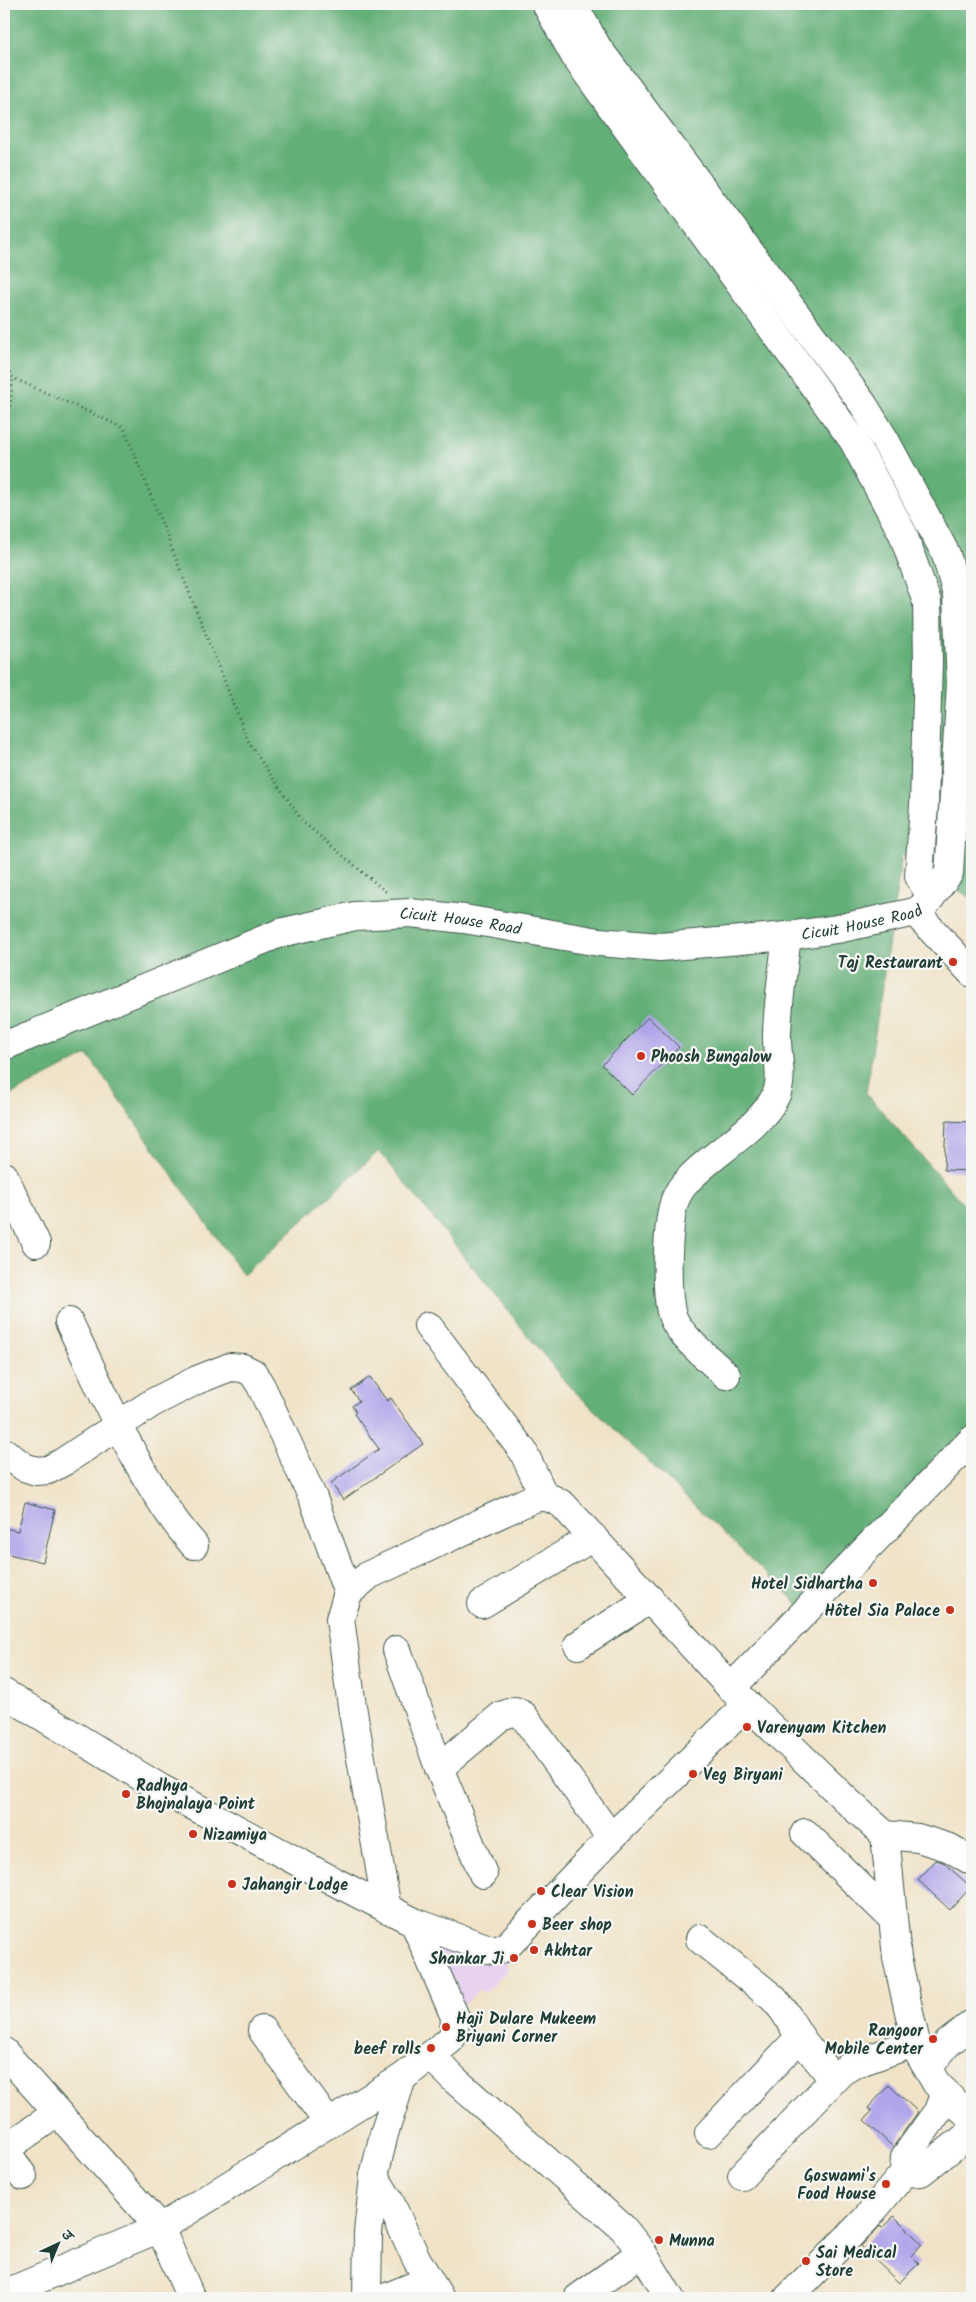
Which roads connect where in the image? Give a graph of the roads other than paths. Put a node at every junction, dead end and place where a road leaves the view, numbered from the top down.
1 (546, 4) edge
2 (573, 4) edge
3 (965, 593) edge
4 (927, 602) junction
5 (923, 905) junction
6 (788, 936) junction
7 (972, 972) edge
8 (4, 1046) edge
9 (4, 1176) edge
10 (36, 1243) dead end
11 (69, 1322) dead end
12 (428, 1326) dead end
13 (726, 1375) dead end
14 (118, 1424) junction
15 (972, 1440) edge
16 (4, 1452) edge
17 (544, 1496) junction
18 (593, 1537) junction
19 (194, 1545) dead end
20 (348, 1592) junction
21 (650, 1599) junction
22 (482, 1604) dead end
23 (578, 1646) dead end
24 (397, 1650) dead end
25 (4, 1693) edge
26 (739, 1696) junction
27 (439, 1768) junction
28 (805, 1833) dead end
29 (885, 1835) junction
30 (611, 1838) junction
31 (972, 1860) edge
32 (483, 1874) dead end
33 (387, 1909) junction
34 (892, 1918) junction
35 (414, 1922) junction
36 (700, 1939) dead end
37 (972, 2024) edge
38 (262, 2030) dead end
39 (800, 2037) junction
40 (916, 2042) junction
41 (4, 2052) edge
42 (431, 2056) junction
43 (928, 2068) junction
44 (402, 2078) junction
45 (833, 2079) junction
46 (945, 2092) junction
47 (57, 2113) junction
48 (972, 2117) edge
49 (329, 2124) junction
50 (972, 2132) edge
51 (709, 2133) dead end
52 (4, 2149) edge
53 (904, 2173) junction
54 (23, 2176) dead end
55 (374, 2176) junction
56 (742, 2176) dead end
57 (160, 2228) junction
58 (642, 2252) junction
59 (434, 2289) edge
60 (4, 2294) edge
61 (191, 2298) edge
62 (367, 2298) edge
63 (385, 2298) edge
64 (578, 2298) edge
65 (670, 2298) edge
66 (788, 2298) edge

1 - 4 street
2 - 3 street
3 - 4 street
3 - 5 street
4 - 5 street
5 - 6 street, Cicuit House Road
5 - 7 street
6 - 8 street, Cicuit House Road
6 - 13 street
9 - 10 street
11 - 14 street
12 - 17 street
14 - 16 street
14 - 19 street
14 - 20 street
15 - 26 street
17 - 18 street
17 - 20 street
18 - 21 street
18 - 22 street
20 - 33 street
21 - 23 street
21 - 26 street
24 - 27 street
25 - 33 street
26 - 29 street
26 - 30 street
27 - 30 street
27 - 32 street
28 - 34 street
29 - 31 street
29 - 34 street
30 - 35 street
33 - 35 street
34 - 40 street
35 - 42 street
36 - 39 street
37 - 43 street
38 - 49 street
39 - 45 street
39 - 51 street
40 - 43 street
40 - 45 street
41 - 47 street
42 - 44 street
42 - 58 street
43 - 46 street
44 - 49 street
44 - 55 street
45 - 56 street
46 - 48 street
46 - 53 street
47 - 52 street
47 - 57 street
49 - 57 street
50 - 53 street
52 - 54 street
53 - 66 street
55 - 59 street
55 - 62 street
57 - 60 street
57 - 61 street
58 - 64 street
58 - 65 street
59 - 63 street

